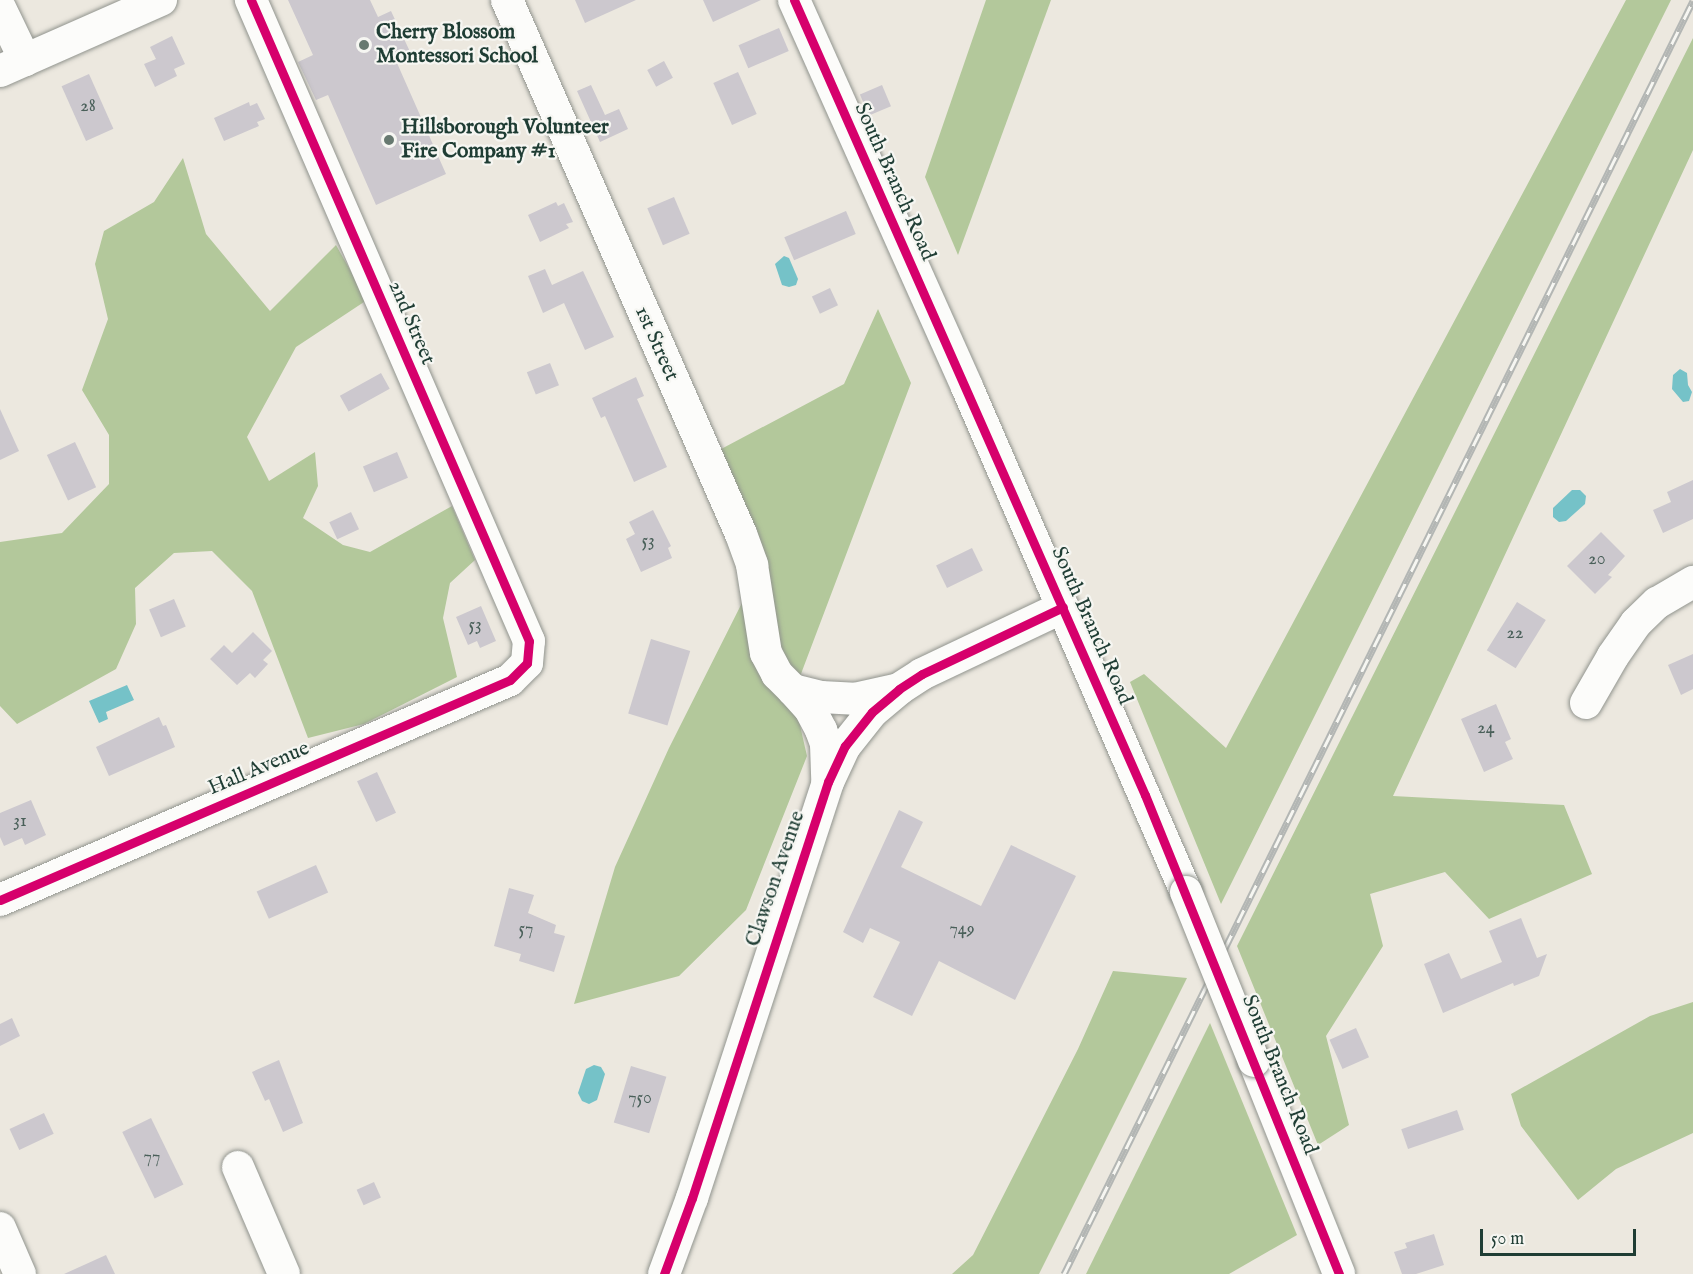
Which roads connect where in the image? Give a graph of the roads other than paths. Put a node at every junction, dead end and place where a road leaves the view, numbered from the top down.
1 (161, 0) edge
2 (250, 0) edge
3 (507, 0) edge
4 (794, 0) edge
5 (0, 8) edge
6 (12, 65) edge
7 (1693, 582) edge
8 (1063, 606) junction
9 (527, 663) joint
10 (899, 688) junction
11 (793, 690) junction
12 (1586, 703) dead end
13 (828, 782) junction
14 (0, 900) edge
15 (238, 1167) dead end
16 (0, 1228) edge
17 (20, 1274) edge
18 (284, 1274) edge
19 (664, 1274) edge
20 (1339, 1274) edge

1 - 6 street
2 - 9 street, 2nd Street
3 - 11 street, 1st Street
4 - 8 street, South Branch Road
5 - 6 street
7 - 12 street
8 - 10 street, Clawson Avenue
8 - 20 street, South Branch Road, bridge
9 - 14 street, Hall Avenue
10 - 11 street
10 - 13 street, Clawson Avenue
11 - 13 street, 1st Street
13 - 19 street, Clawson Avenue
15 - 18 street
16 - 17 street

